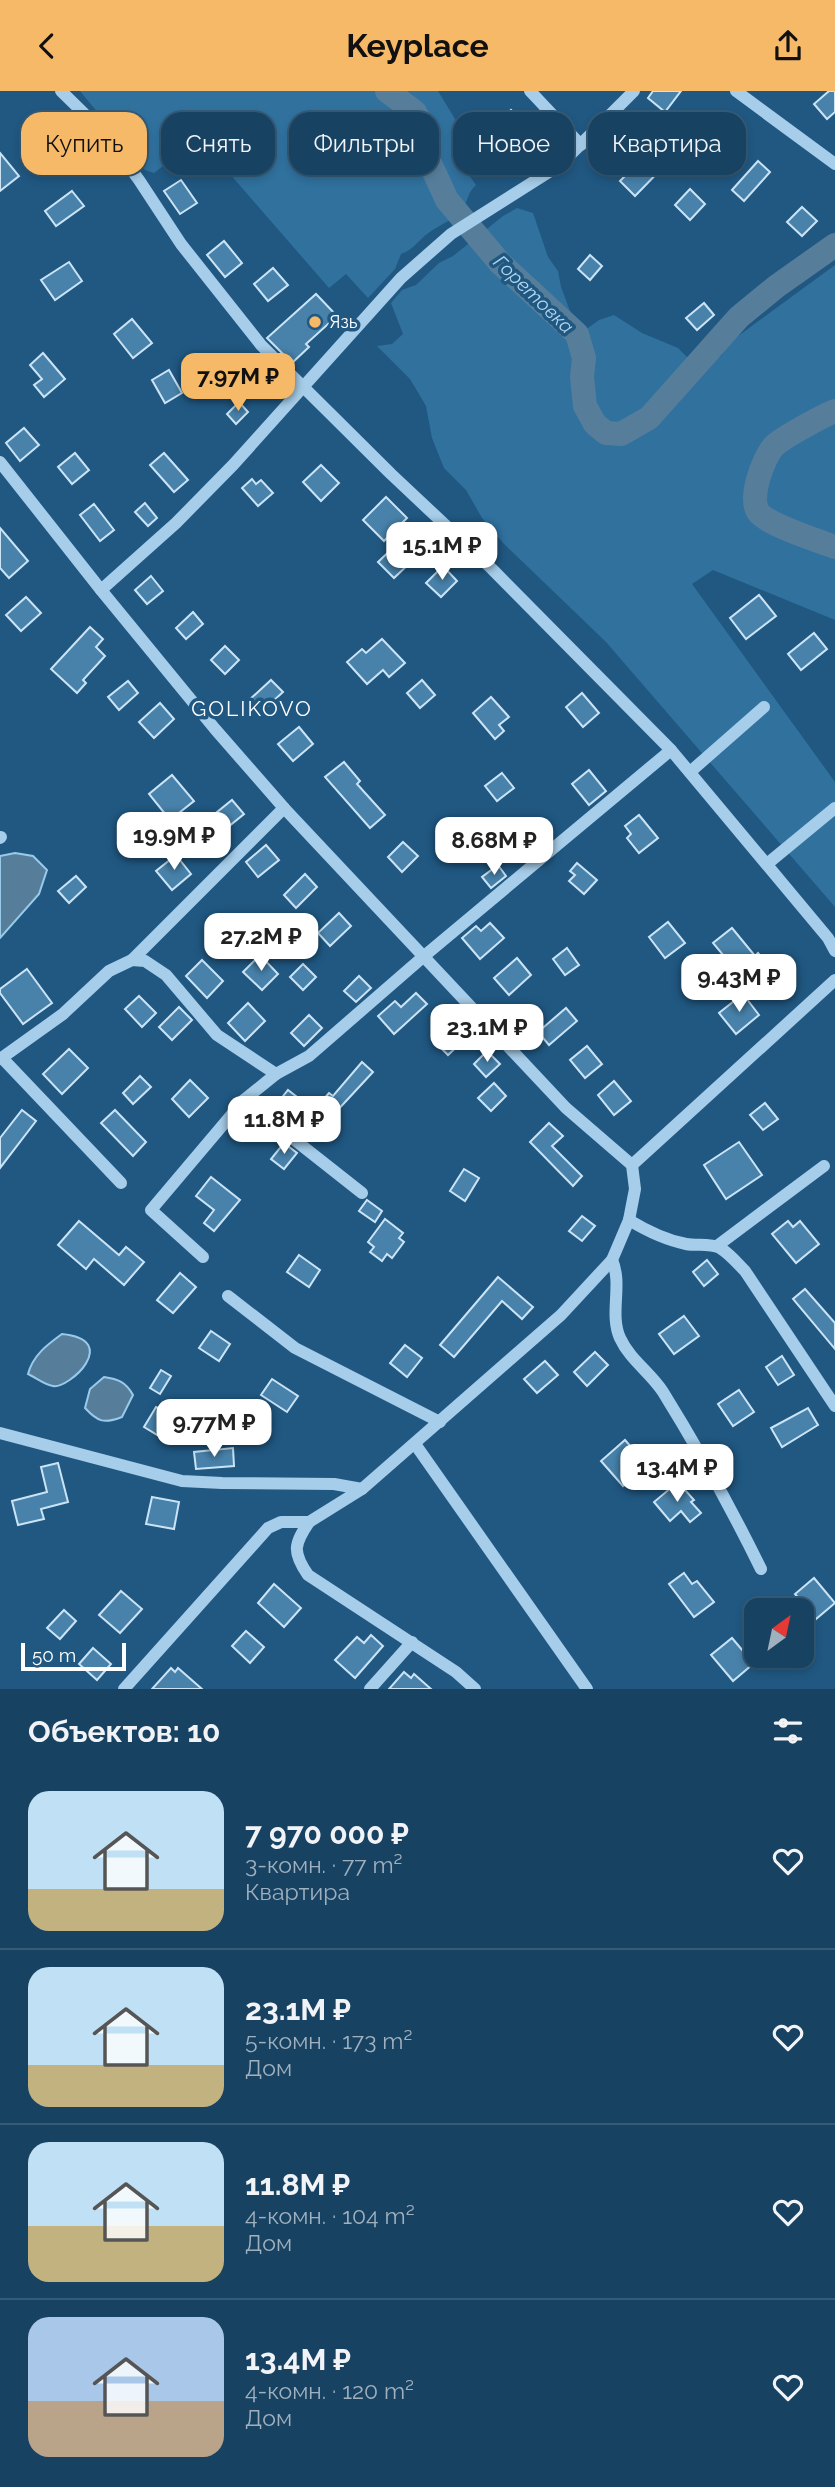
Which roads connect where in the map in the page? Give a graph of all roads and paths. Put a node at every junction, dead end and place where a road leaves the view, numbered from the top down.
1 (61, 91) edge
2 (530, 91) edge
3 (634, 91) edge
4 (736, 91) edge
5 (581, 145) junction
6 (835, 164) edge
7 (304, 386) junction
8 (0, 462) edge
9 (101, 590) junction
10 (764, 708) dead end
11 (671, 750) junction
12 (690, 772) junction
13 (284, 808) junction
14 (835, 808) edge
15 (767, 864) junction
16 (835, 951) edge
17 (423, 957) junction
18 (132, 960) junction
19 (835, 980) edge
20 (1, 1059) edge
21 (276, 1074) junction
22 (244, 1100) junction
23 (632, 1165) junction
24 (824, 1166) dead end
25 (121, 1183) dead end
26 (362, 1193) dead end
27 (629, 1220) junction
28 (717, 1246) junction
29 (203, 1257) dead end
30 (612, 1260) junction
31 (228, 1296) dead end
32 (835, 1406) edge
33 (440, 1422) junction
34 (0, 1433) edge
35 (415, 1444) junction
36 (362, 1489) junction
37 (309, 1522) junction
38 (761, 1569) dead end
39 (412, 1642) junction
40 (124, 1689) edge
41 (370, 1689) edge
42 (475, 1689) edge
43 (587, 1689) edge

1 - 7 street
2 - 5 street
3 - 5 street
4 - 6 street
5 - 7 street
7 - 9 street
7 - 11 street
8 - 9 street
9 - 13 street
10 - 12 street
11 - 12 street
11 - 17 street
12 - 15 street
13 - 17 street
13 - 18 street
14 - 15 street
15 - 16 street
17 - 21 street
17 - 23 street
18 - 20 street
18 - 21 street
19 - 23 street
20 - 25 street
21 - 22 street
22 - 26 street
22 - 29 street
23 - 27 street
24 - 28 street
27 - 28 street
27 - 30 street
28 - 32 street
30 - 33 street
30 - 38 street
31 - 33 street
33 - 35 street
34 - 36 street
35 - 36 street
35 - 43 street
36 - 37 street
37 - 39 street
37 - 40 street
39 - 41 street
39 - 42 street

